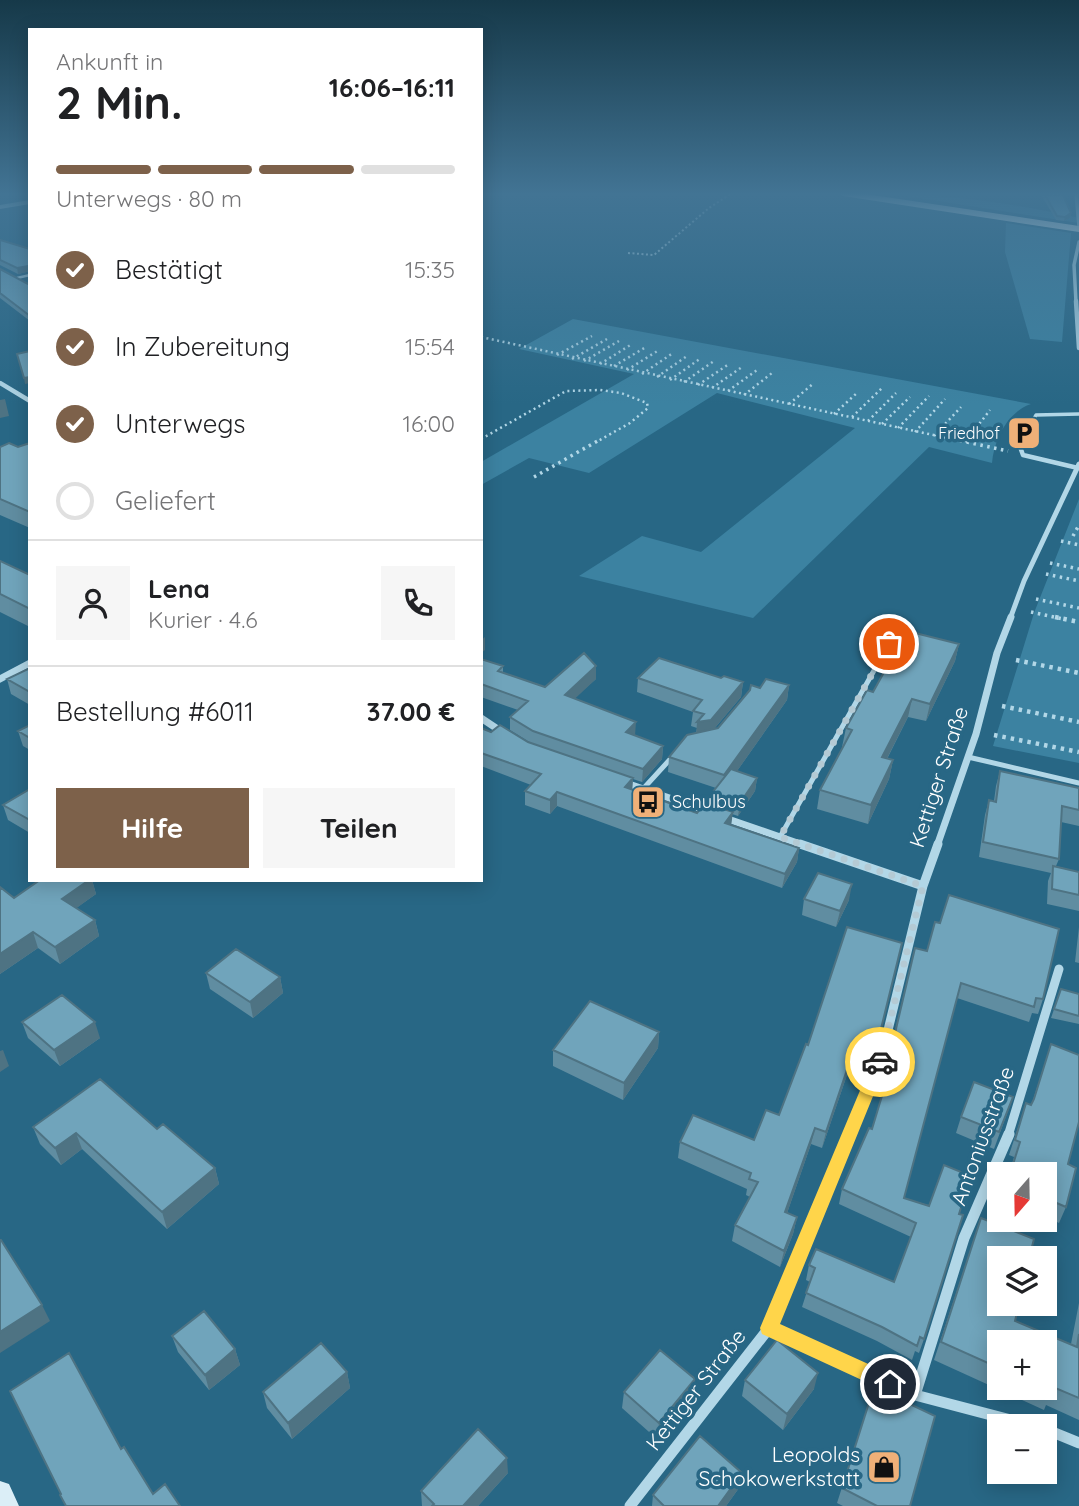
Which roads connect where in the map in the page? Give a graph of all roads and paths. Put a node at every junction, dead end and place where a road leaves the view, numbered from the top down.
1 (1074, 263) edge
2 (10, 274) edge
3 (28, 275) edge
4 (17, 278) junction
5 (23, 282) edge
6 (1078, 317) edge
7 (592, 336) dead end
8 (483, 337) edge
9 (607, 339) dead end
10 (619, 341) dead end
11 (632, 344) dead end
12 (646, 347) dead end
13 (1079, 348) edge
14 (659, 350) dead end
15 (673, 353) dead end
16 (557, 355) junction
17 (687, 356) dead end
18 (701, 358) dead end
19 (572, 359) junction
20 (584, 361) junction
21 (714, 361) dead end
22 (729, 364) dead end
23 (599, 365) junction
24 (612, 367) junction
25 (742, 367) dead end
26 (627, 370) junction
27 (757, 370) dead end
28 (772, 373) dead end
29 (642, 374) junction
30 (657, 377) junction
31 (670, 380) junction
32 (684, 382) junction
33 (814, 383) dead end
34 (1, 385) edge
35 (698, 385) junction
36 (712, 388) junction
37 (882, 388) dead end
38 (727, 391) junction
39 (858, 392) dead end
40 (896, 393) dead end
41 (744, 395) junction
42 (929, 396) dead end
43 (910, 397) dead end
44 (944, 399) dead end
45 (28, 400) edge
46 (788, 404) junction
47 (961, 407) dead end
48 (990, 410) dead end
49 (834, 414) junction
50 (1079, 414) edge
51 (851, 418) junction
52 (867, 421) junction
53 (882, 425) junction
54 (898, 428) junction
55 (915, 432) junction
56 (934, 436) junction
57 (483, 438) edge
58 (965, 442) junction
59 (1023, 454) junction
60 (1079, 466) edge
61 (534, 477) dead end
62 (1079, 525) edge
63 (1075, 534) edge
64 (1061, 541) dead end
65 (1079, 545) edge
66 (1050, 563) dead end
67 (1079, 569) edge
68 (1046, 574) dead end
69 (1079, 581) edge
70 (1036, 599) dead end
71 (1079, 608) edge
72 (1031, 612) dead end
73 (1079, 622) edge
74 (889, 644) dead end
75 (1016, 660) dead end
76 (28, 664) edge
77 (1079, 673) edge
78 (0, 679) edge
79 (1002, 706) dead end
80 (483, 719) edge
81 (1079, 722) edge
82 (993, 734) dead end
83 (510, 737) edge
84 (682, 746) edge
85 (1079, 752) edge
86 (968, 757) junction
87 (618, 780) edge
88 (1079, 783) edge
89 (643, 789) junction
90 (780, 837) junction
91 (923, 886) junction
92 (1059, 970) dead end
93 (769, 1328) junction
94 (915, 1395) junction
95 (987, 1414) edge
96 (1057, 1434) edge
97 (1079, 1443) edge
98 (0, 1493) edge
99 (6, 1506) edge
100 (630, 1506) edge

1 - 6 street
2 - 4 street
3 - 4 lane
4 - 5 street
6 - 13 street
7 - 16 path
8 - 16 path
9 - 19 path
10 - 20 path
11 - 23 path
12 - 24 path
14 - 26 path
15 - 29 path
16 - 19 path
17 - 30 path
18 - 31 path
19 - 20 path
20 - 23 path
21 - 32 path
22 - 35 path
23 - 24 path
24 - 26 path
25 - 36 path
26 - 29 path
27 - 38 path
28 - 41 path
29 - 30 path
30 - 31 path
31 - 32 path
32 - 35 path
33 - 46 path
34 - 45 street
35 - 36 path
36 - 38 path
37 - 51 path
38 - 41 path
39 - 49 path
40 - 52 path
41 - 46 path
42 - 54 path
43 - 53 path
44 - 55 path
46 - 49 path
47 - 56 path
48 - 58 path
49 - 51 path
50 - 59 lane
51 - 52 path
52 - 53 path
53 - 54 path
54 - 55 path
55 - 56 path
56 - 58 path
57 - 61 path
58 - 59 path
59 - 60 lane
60 - 86 street, Kettiger Straße
62 - 63 path
64 - 65 path
66 - 67 path
68 - 69 path
70 - 71 path
72 - 73 path
74 - 90 lane
75 - 77 path
76 - 78 street
79 - 81 path
80 - 83 street
82 - 85 path
84 - 89 lane
86 - 88 lane
86 - 91 street, Kettiger Straße
87 - 89 street
89 - 90 street
90 - 91 street
91 - 93 street, Kettiger Straße
92 - 94 street, Antoniusstraße
93 - 94 street
93 - 100 street, Kettiger Straße
94 - 95 street
96 - 97 street
98 - 99 street

